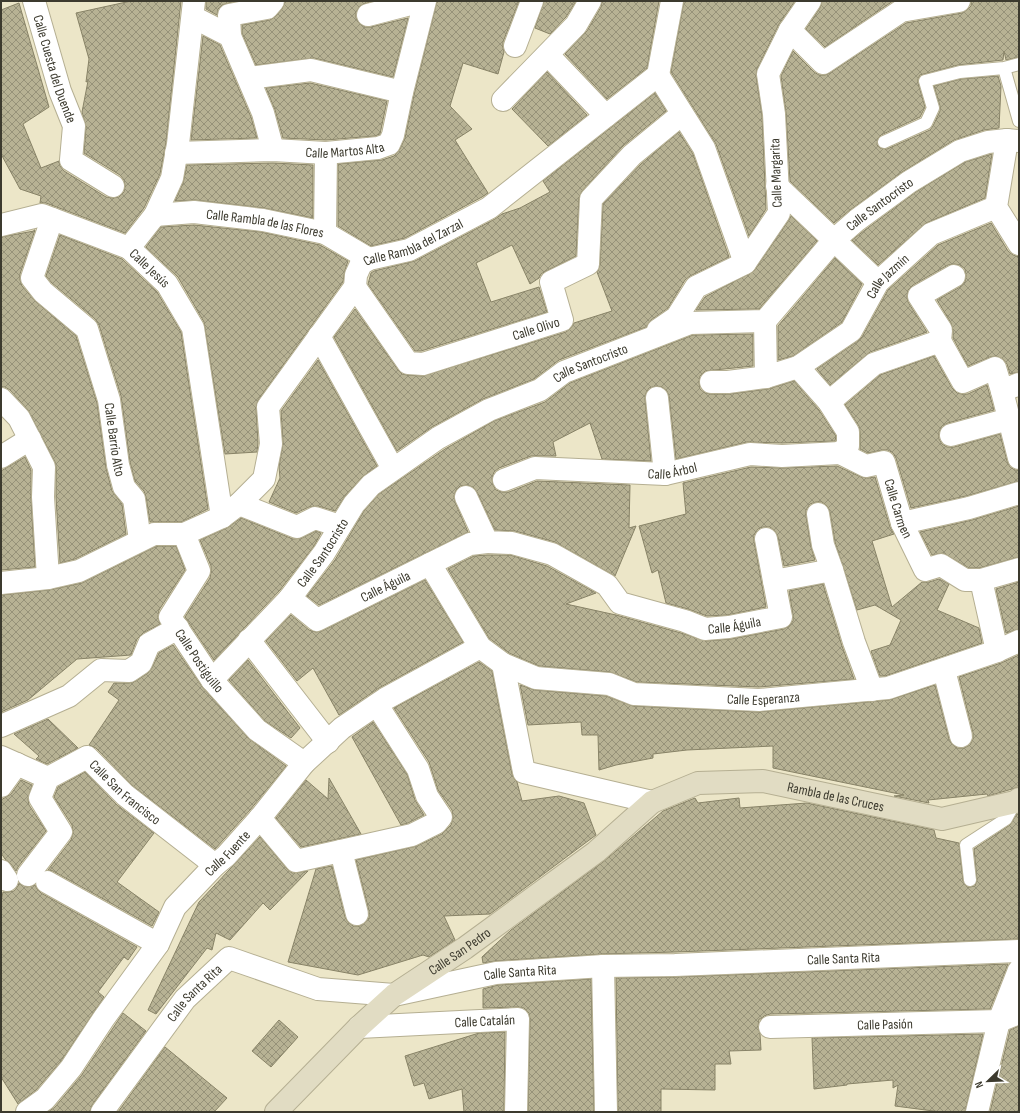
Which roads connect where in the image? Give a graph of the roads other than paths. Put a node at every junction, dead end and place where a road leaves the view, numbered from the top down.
1 (34, 1) edge
2 (272, 1) edge
3 (422, 1) edge
4 (425, 1) edge
5 (532, 1) edge
6 (590, 1) edge
7 (672, 1) edge
8 (810, 1) edge
9 (959, 1) edge
10 (898, 6) edge
11 (194, 9) edge
12 (368, 16) dead end
13 (790, 30) junction
14 (230, 36) junction
15 (515, 46) dead end
16 (548, 55) junction
17 (1019, 64) edge
18 (1004, 68) junction
19 (658, 75) junction
20 (249, 78) junction
21 (402, 92) junction
22 (503, 100) dead end
23 (682, 114) junction
24 (606, 116) junction
25 (1019, 121) edge
26 (1013, 140) edge
27 (884, 142) dead end
28 (273, 150) junction
29 (176, 153) junction
30 (326, 153) junction
31 (113, 186) dead end
32 (777, 186) junction
33 (996, 207) junction
34 (155, 215) junction
35 (52, 219) junction
36 (1, 225) edge
37 (325, 234) junction
38 (834, 240) junction
39 (1019, 244) edge
40 (129, 248) junction
41 (369, 259) junction
42 (745, 263) junction
43 (954, 276) dead end
44 (878, 282) junction
45 (355, 287) junction
46 (765, 322) junction
47 (319, 336) junction
48 (643, 341) junction
49 (940, 341) junction
50 (798, 367) junction
51 (766, 377) junction
52 (711, 382) dead end
53 (1011, 388) edge
54 (657, 398) dead end
55 (1, 399) edge
56 (829, 402) junction
57 (1009, 419) junction
58 (951, 435) dead end
59 (30, 439) junction
60 (840, 453) junction
61 (1, 457) edge
62 (1019, 458) edge
63 (393, 469) junction
64 (665, 474) junction
65 (504, 480) dead end
66 (1019, 493) edge
67 (466, 497) dead end
68 (230, 510) junction
69 (818, 514) dead end
70 (902, 523) junction
71 (340, 526) junction
72 (184, 534) junction
73 (766, 539) dead end
74 (140, 540) junction
75 (486, 542) junction
76 (430, 564) junction
77 (1019, 569) edge
78 (832, 570) junction
79 (48, 578) junction
80 (982, 580) junction
81 (774, 581) junction
82 (1, 582) edge
83 (290, 598) junction
84 (178, 628) junction
85 (250, 640) junction
86 (1019, 641) edge
87 (480, 647) junction
88 (997, 651) junction
89 (503, 664) junction
90 (944, 670) junction
91 (212, 680) junction
92 (872, 690) junction
93 (377, 705) junction
94 (1, 726) edge
95 (961, 736) dead end
96 (328, 742) junction
97 (9, 760) edge
98 (304, 763) junction
99 (48, 778) junction
100 (1, 786) edge
101 (1017, 801) edge
102 (652, 802) junction
103 (260, 818) junction
104 (341, 850) junction
105 (215, 865) junction
106 (21, 877) edge
107 (970, 880) dead end
108 (357, 914) dead end
109 (158, 944) junction
110 (1019, 951) edge
111 (603, 966) junction
112 (1019, 970) edge
113 (394, 995) junction
114 (1019, 1013) edge
115 (999, 1021) junction
116 (359, 1027) junction
117 (770, 1027) dead end
118 (27, 1112) edge
119 (102, 1112) edge
120 (276, 1112) edge
121 (516, 1112) edge
122 (606, 1112) edge
123 (977, 1112) edge

1 - 31 street, Calle Cuesta del Duende
2 - 14 street
3 - 12 street
4 - 21 street, Calle Martos Alta
5 - 15 street
6 - 16 street
7 - 19 street
8 - 13 street, Calle Margarita
9 - 10 street
10 - 13 street
11 - 14 street
11 - 29 street, Calle Jesús
13 - 32 street, Calle Margarita
14 - 20 street
16 - 22 street
16 - 24 street
17 - 18 lane
18 - 25 lane
18 - 27 lane
19 - 23 street
19 - 24 street, Calle Rambla del Zarzal
20 - 21 street
20 - 28 street
21 - 30 street, Calle Martos Alta
23 - 42 street
23 - 45 street, Calle Olivo
24 - 41 street, Calle Rambla del Zarzal
26 - 33 street
26 - 38 street, Calle Santocristo
28 - 29 street, Calle Martos Alta
28 - 30 street, Calle Martos Alta
29 - 34 street, Calle Jesús
30 - 37 street
32 - 38 street
32 - 42 street, Calle Margarita
33 - 39 street
33 - 44 street, Calle Jazmín
34 - 37 street, Calle Rambla de las Flores
34 - 40 street, Calle Jesús
35 - 36 street
35 - 40 street
35 - 74 street, Calle Barrio Alto
37 - 41 street, Calle Rambla de las Flores
38 - 44 street
38 - 46 street, Calle Santocristo
40 - 68 street, Calle Jesús
41 - 45 street, Calle Rambla del Zarzal
42 - 48 street, Calle Margarita
43 - 49 street
44 - 50 street, Calle Jazmín
45 - 47 street, Calle Rambla del Zarzal
46 - 48 street, Calle Santocristo
46 - 51 street
47 - 63 street
47 - 68 street, Calle Rambla del Zarzal
48 - 63 street, Calle Santocristo
49 - 53 street
49 - 56 street
50 - 51 street, Calle Jazmín
50 - 56 street
51 - 52 street
53 - 57 street
54 - 64 street
55 - 59 street
56 - 60 street
57 - 58 street
57 - 62 street
59 - 61 street
59 - 79 street
60 - 64 street, Calle Árbol
60 - 70 street, Calle Carmen
63 - 71 street, Calle Santocristo
64 - 65 street, Calle Árbol
66 - 70 street
67 - 75 street
68 - 71 street
68 - 72 street, Calle Rambla del Zarzal
69 - 78 street
70 - 80 street, Calle Carmen
71 - 83 street, Calle Santocristo
72 - 74 street, Calle Rambla del Zarzal
72 - 84 street, Calle Postiguillo
73 - 81 street
74 - 79 street
75 - 76 street, Calle Águila
75 - 81 street, Calle Águila
76 - 83 street, Calle Águila
76 - 87 street
77 - 80 street
78 - 81 street
78 - 92 street
79 - 82 street
80 - 88 street
83 - 85 street, Calle Santocristo
84 - 91 street, Calle Postiguillo
84 - 94 street
85 - 91 street, Calle Santocristo
85 - 96 street
86 - 88 street, Calle Esperanza
87 - 89 street, Calle Esperanza
87 - 93 street, Calle Fuente
88 - 90 street, Calle Esperanza
89 - 92 street, Calle Esperanza
89 - 102 street
90 - 92 street, Calle Esperanza
90 - 95 street
91 - 98 street, Calle Postiguillo
93 - 96 street, Calle Fuente
93 - 104 street
96 - 98 street, Calle Fuente
97 - 99 street
97 - 100 street
98 - 103 street, Calle Fuente
99 - 105 street, Calle San Francisco
99 - 106 street
101 - 102 street, Rambla de las Cruces
101 - 107 lane
102 - 113 street, Calle San Pedro
103 - 104 street
103 - 105 street, Calle Fuente
104 - 108 street
105 - 109 street, Calle Fuente
106 - 109 street
109 - 118 street, Calle Fuente
110 - 111 street, Calle Santa Rita
111 - 113 street, Calle Santa Rita
111 - 122 street
112 - 115 street
113 - 116 street, Calle San Pedro
113 - 119 street, Calle Santa Rita
114 - 115 street
115 - 117 street, Calle Pasión
115 - 123 street
116 - 120 street, Calle San Pedro
116 - 121 street, Calle Catalán

